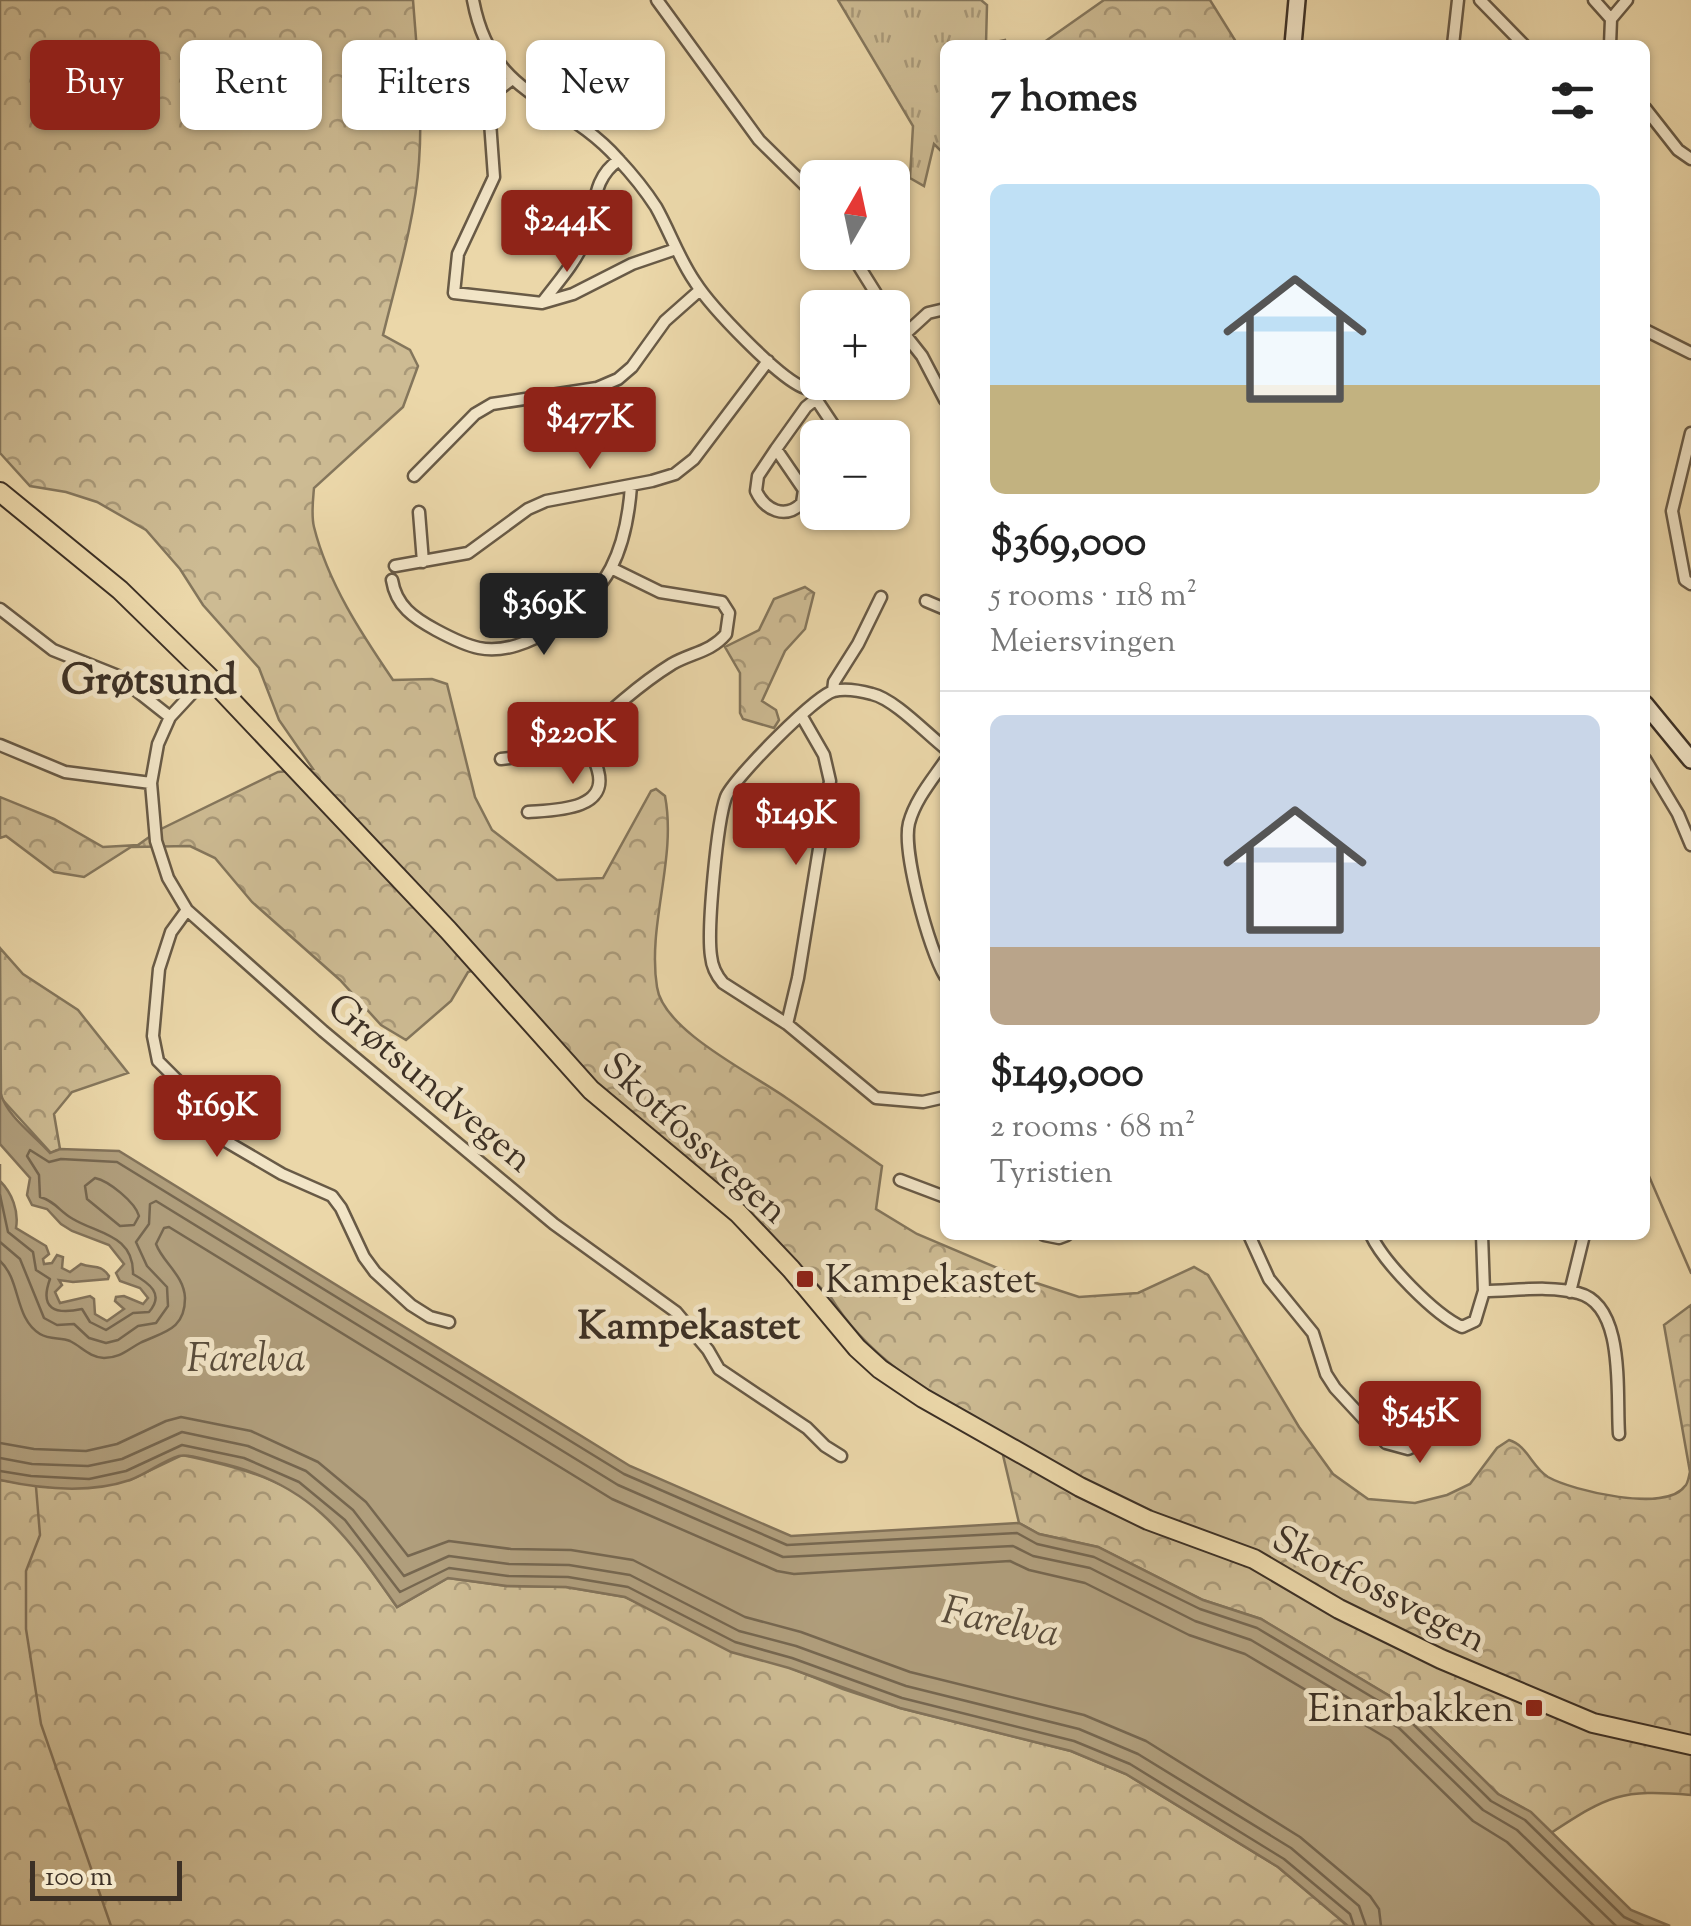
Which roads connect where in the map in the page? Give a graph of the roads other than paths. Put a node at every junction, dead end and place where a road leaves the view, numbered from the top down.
1 (472, 0) edge
2 (657, 0) edge
3 (1297, 0) edge
4 (1458, 0) edge
5 (1480, 0) edge
6 (1594, 0) edge
7 (1627, 0) edge
8 (1612, 19) junction
9 (1294, 40) edge
10 (1454, 40) edge
11 (1519, 40) edge
12 (1610, 40) edge
13 (511, 80) junction
14 (1650, 114) edge
15 (1691, 159) edge
16 (619, 160) junction
17 (800, 180) edge
18 (676, 249) junction
19 (700, 290) junction
20 (542, 303) junction
21 (940, 310) edge
22 (910, 329) edge
23 (1650, 332) edge
24 (910, 342) edge
25 (1691, 353) edge
26 (768, 361) junction
27 (800, 386) edge
28 (940, 390) edge
29 (812, 400) edge
30 (1691, 433) edge
31 (776, 449) junction
32 (414, 476) dead end
33 (631, 486) junction
34 (0, 492) edge
35 (419, 512) dead end
36 (422, 562) junction
37 (395, 566) dead end
38 (611, 568) junction
39 (392, 580) dead end
40 (1691, 584) edge
41 (881, 598) dead end
42 (926, 601) dead end
43 (940, 607) edge
44 (0, 609) edge
45 (208, 676) junction
46 (833, 691) junction
47 (1650, 710) edge
48 (802, 716) junction
49 (170, 717) junction
50 (586, 742) junction
51 (940, 744) edge
52 (0, 745) edge
53 (501, 759) dead end
54 (1691, 760) edge
55 (1650, 767) edge
56 (940, 769) edge
57 (151, 783) junction
58 (528, 812) dead end
59 (1691, 846) edge
60 (187, 910) junction
61 (940, 962) edge
62 (787, 1024) junction
63 (940, 1098) edge
64 (900, 1180) dead end
65 (940, 1195) edge
66 (1251, 1240) edge
67 (1374, 1240) edge
68 (1482, 1240) edge
69 (1583, 1240) edge
70 (1484, 1291) junction
71 (1570, 1292) junction
72 (449, 1322) dead end
73 (1436, 1426) dead end
74 (1619, 1434) dead end
75 (841, 1456) dead end
76 (1691, 1744) edge

1 - 13 street
2 - 17 street
3 - 9 street
4 - 10 street
5 - 11 street
6 - 8 street
7 - 8 street
8 - 12 street
13 - 16 street
13 - 20 street
14 - 15 street
16 - 18 street
16 - 20 street
18 - 19 street
18 - 20 street
19 - 26 street
19 - 32 street
21 - 22 street
23 - 25 street
24 - 28 street
26 - 27 street
26 - 33 street
29 - 31 street
30 - 40 street
31 - 31 street
33 - 36 street
33 - 38 street
34 - 45 main road, Skotfossvegen
35 - 36 street
36 - 37 street
38 - 39 street
38 - 50 street
41 - 46 street
42 - 43 street
44 - 49 street
45 - 49 street, Grøtsundvegen
45 - 76 main road, Skotfossvegen
46 - 48 street
46 - 51 street
47 - 54 street
48 - 62 street
48 - 62 street
49 - 57 street, Grøtsundvegen
50 - 53 street
50 - 58 street
52 - 57 street
55 - 59 street
56 - 61 street
57 - 60 street, Grøtsundvegen
60 - 72 street
60 - 75 street, Grøtsundvegen
62 - 63 street
64 - 65 street
66 - 73 street
67 - 70 street
68 - 70 street
69 - 71 street
70 - 71 street
71 - 74 street

